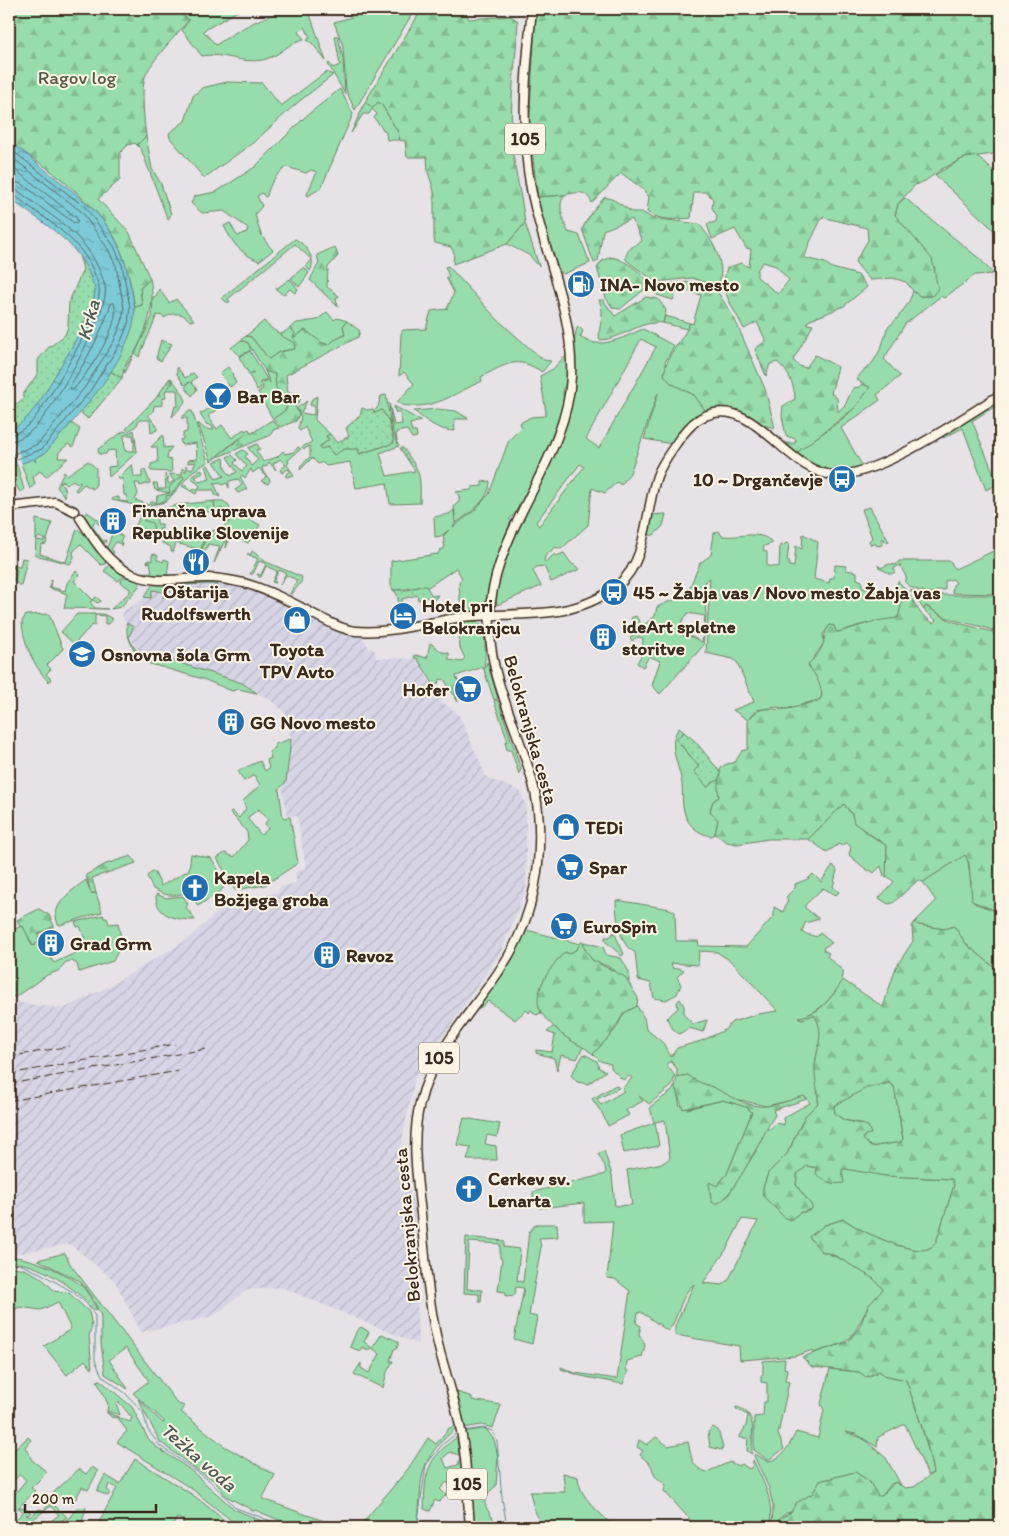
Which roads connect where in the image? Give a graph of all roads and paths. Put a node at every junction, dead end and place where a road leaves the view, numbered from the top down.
1 (532, 9) edge
2 (1000, 394) edge
3 (9, 507) edge
4 (490, 615) junction
5 (470, 1527) edge

1 - 4 main road, 105
2 - 4 main road
3 - 4 main road
4 - 5 main road, Belokranjska cesta / 105

